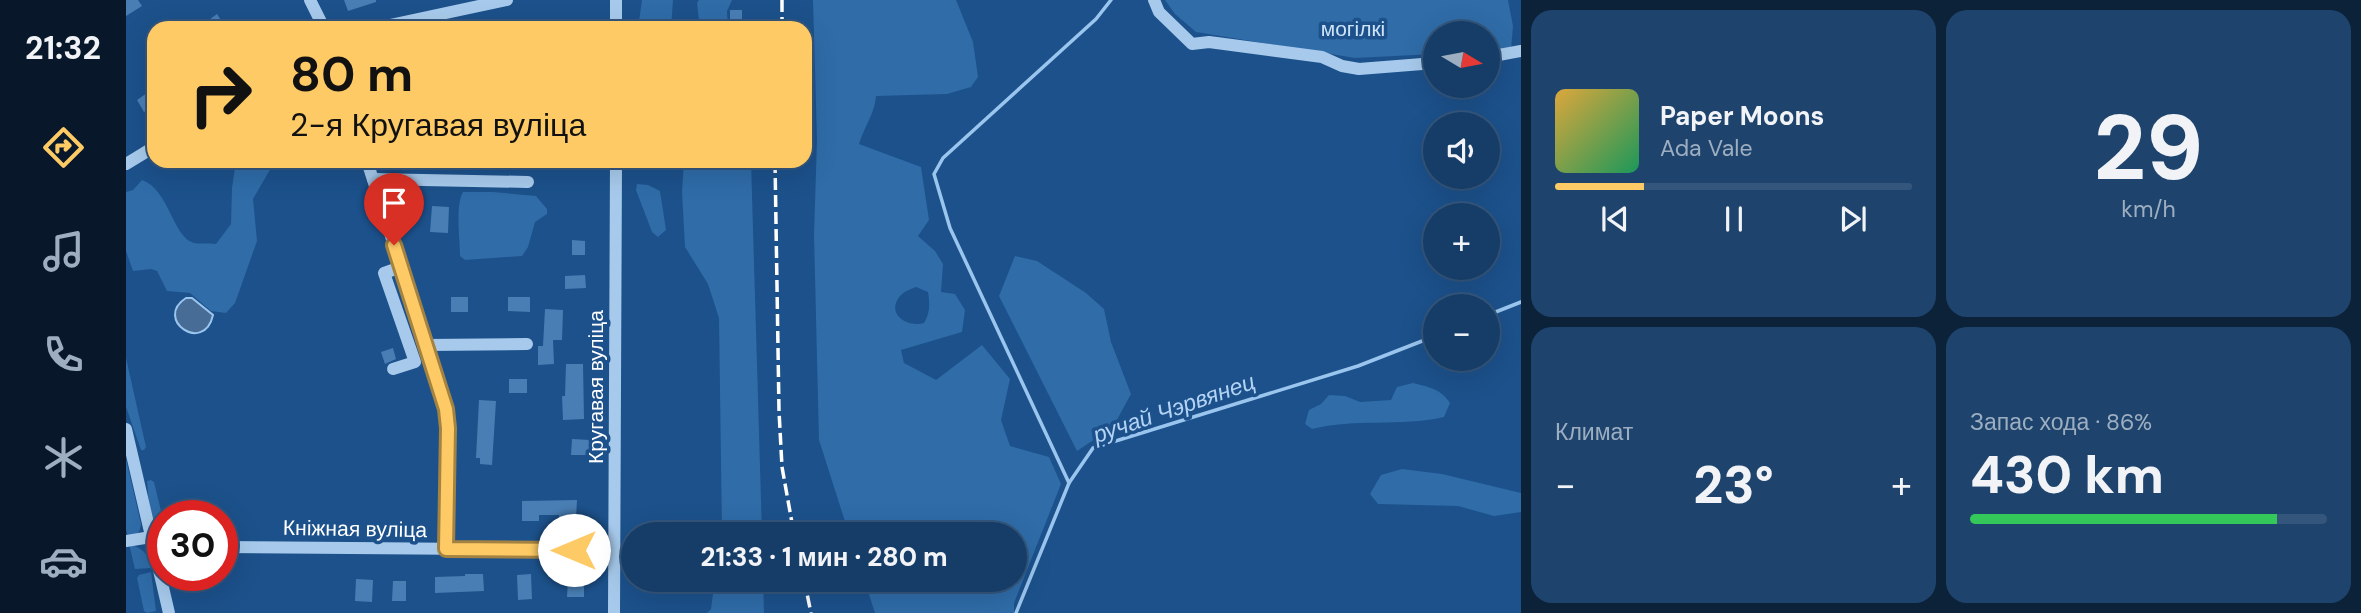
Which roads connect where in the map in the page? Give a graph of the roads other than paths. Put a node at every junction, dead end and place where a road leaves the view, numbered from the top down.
1 (310, 0) edge
2 (507, 0) edge
3 (616, 0) edge
4 (1154, 0) edge
5 (450, 6) edge
6 (320, 21) edge
7 (400, 21) edge
8 (616, 21) edge
9 (1521, 51) edge
10 (1500, 55) edge
11 (1423, 64) edge
12 (147, 151) edge
13 (126, 164) edge
14 (369, 168) edge
15 (616, 168) edge
16 (373, 179) junction
17 (528, 182) dead end
18 (401, 267) junction
19 (527, 344) dead end
20 (426, 345) junction
21 (393, 369) dead end
22 (126, 429) edge
23 (147, 509) edge
24 (126, 541) edge
25 (147, 542) edge
26 (238, 547) edge
27 (446, 549) junction
28 (614, 550) junction
29 (165, 591) edge
30 (169, 613) edge
31 (614, 613) edge

1 - 6 street
2 - 5 street
3 - 8 street
4 - 11 street
5 - 7 street
9 - 10 street
12 - 13 street
14 - 16 street
15 - 28 street, Кругавая вуліца
16 - 17 street
16 - 18 street
18 - 20 street
18 - 21 street
19 - 20 street
20 - 27 street
22 - 23 street
24 - 25 street
26 - 27 street, Кніжная вуліца
27 - 28 street, Кніжная вуліца
28 - 31 street, Кругавая вуліца
29 - 30 street

